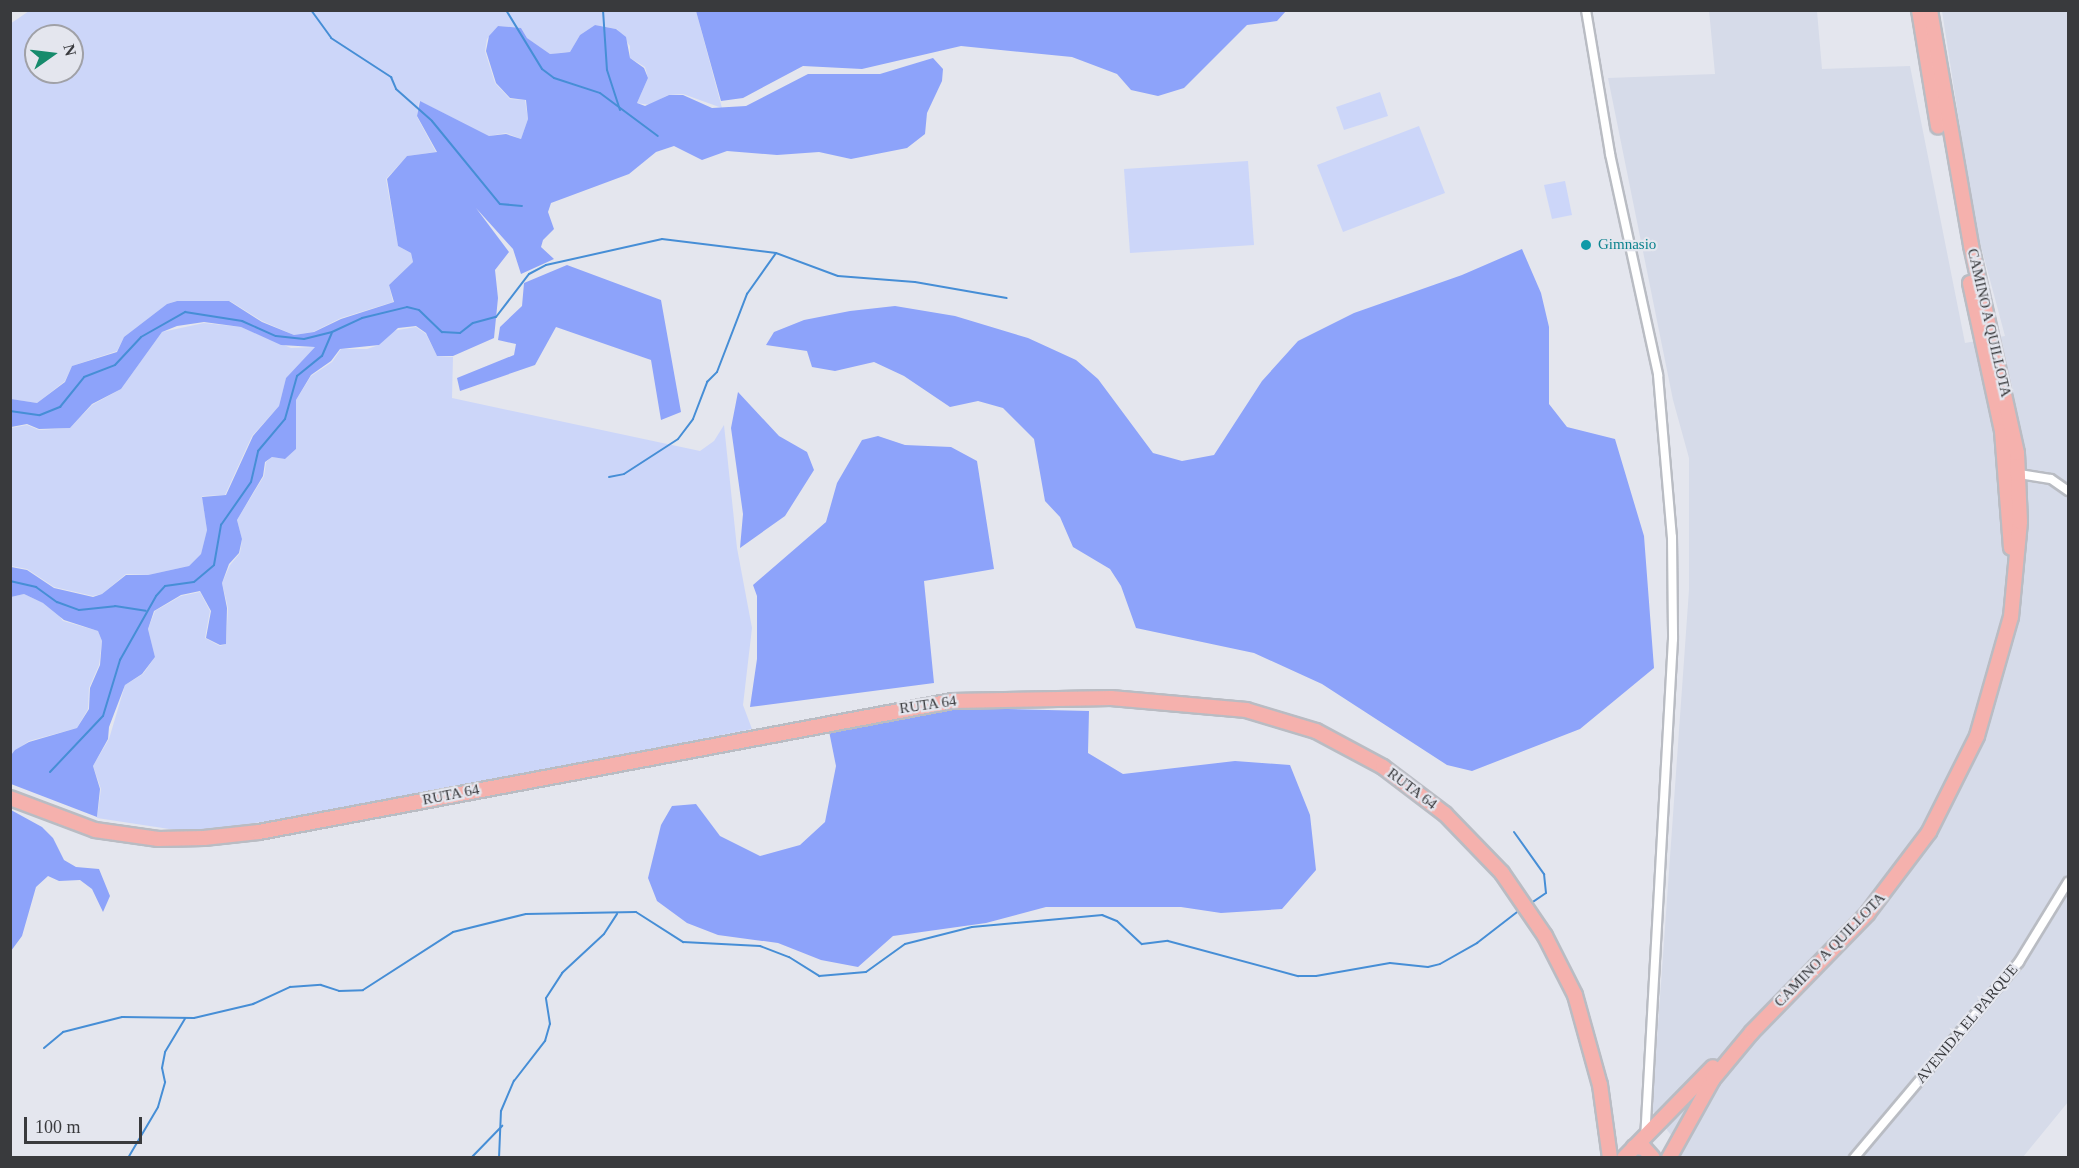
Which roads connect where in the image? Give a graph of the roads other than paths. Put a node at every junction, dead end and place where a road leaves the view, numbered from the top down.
1 (1586, 10) edge
2 (1919, 10) edge
3 (1930, 10) edge
4 (2014, 473) junction
5 (2068, 491) edge
6 (10, 798) edge
7 (2068, 882) edge
8 (1752, 1032) junction
9 (1645, 1136) junction
10 (1620, 1155) edge
11 (1653, 1158) edge
12 (1669, 1158) edge
13 (1854, 1158) edge

1 - 9 street
2 - 4 main road, CAMINO A QUILLOTA
3 - 4 main road, CAMINO A QUILLOTA
4 - 5 street
4 - 8 main road, CAMINO A QUILLOTA
6 - 10 main road, RUTA 64
7 - 13 street, AVENIDA EL PARQUE
8 - 9 main road
8 - 12 main road
9 - 10 main road
10 - 11 main road

